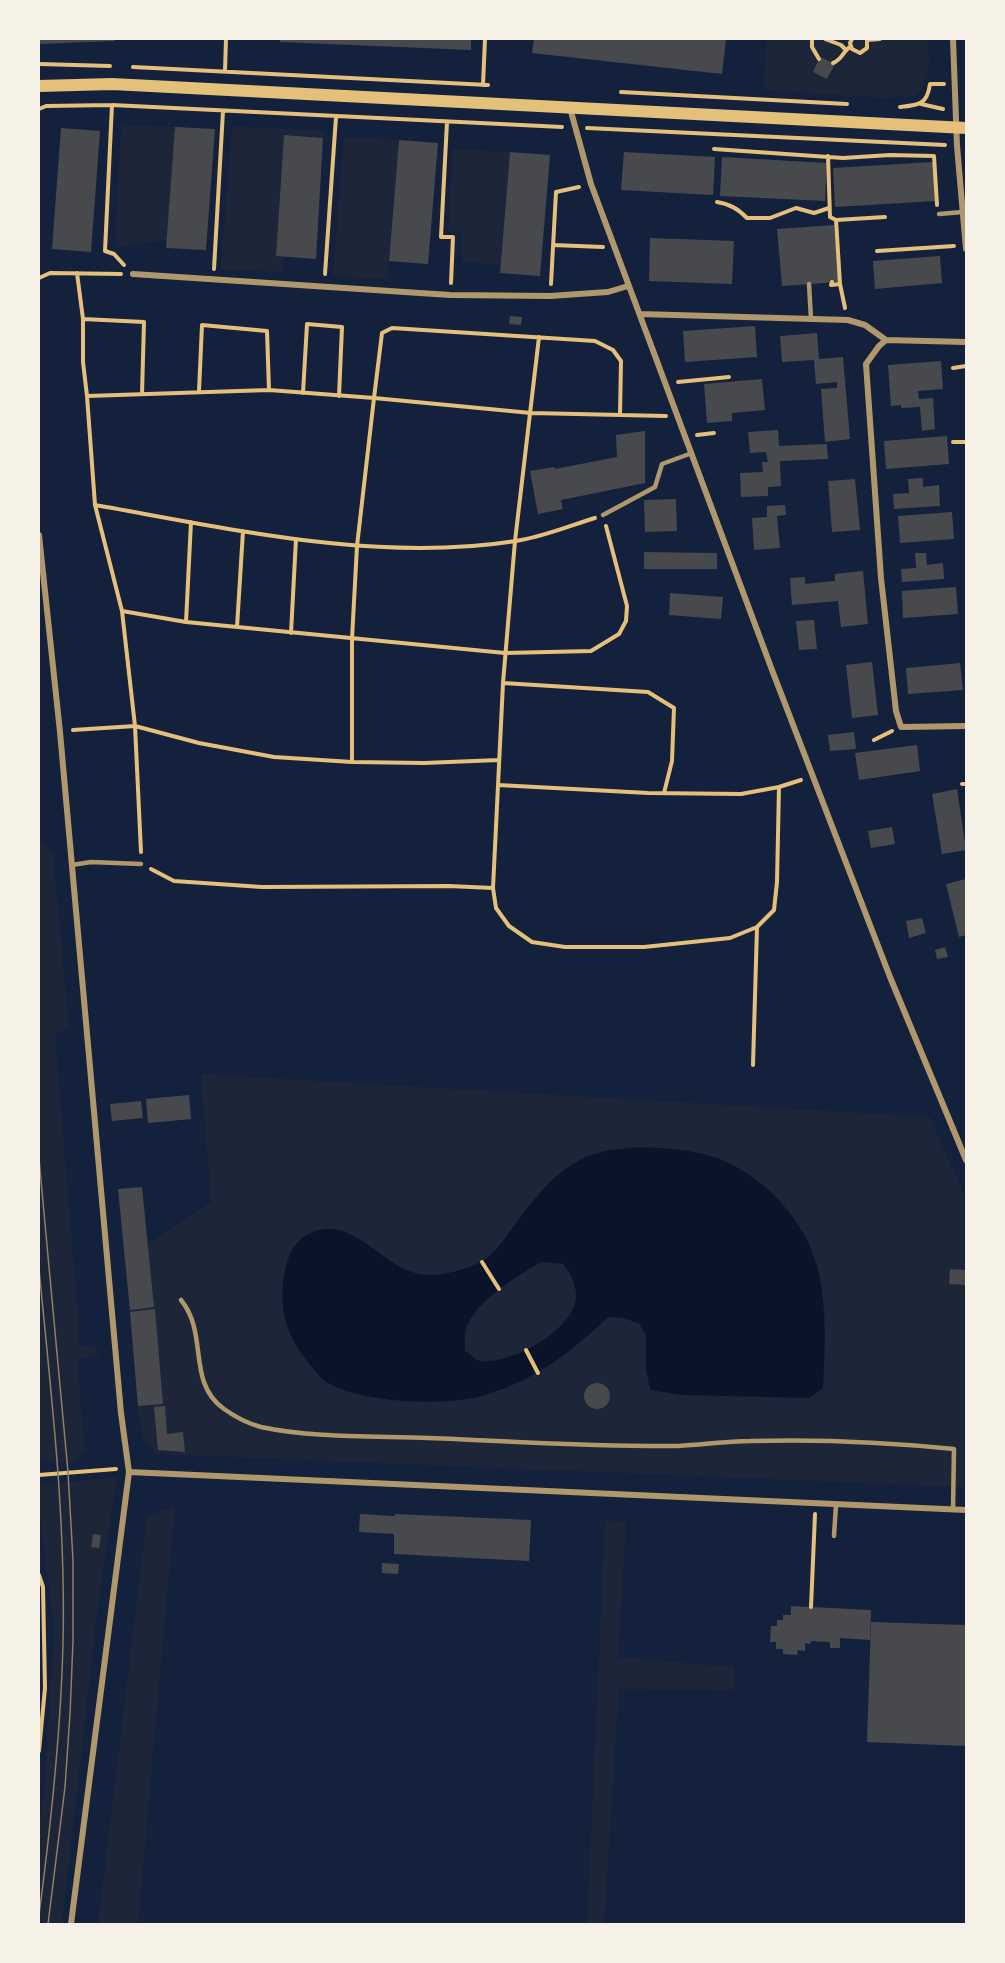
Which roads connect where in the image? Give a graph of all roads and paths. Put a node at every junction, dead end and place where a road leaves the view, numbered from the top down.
1 (226, 39) edge
2 (485, 39) edge
3 (812, 39) edge
4 (825, 39) edge
5 (852, 39) edge
6 (867, 39) edge
7 (880, 39) edge
8 (953, 39) edge
9 (851, 46) junction
10 (845, 49) junction
11 (819, 59) dead end
12 (833, 63) dead end
13 (39, 64) edge
14 (120, 67) dead end
15 (132, 67) dead end
16 (225, 70) junction
17 (955, 84) junction
18 (483, 85) junction
19 (493, 86) dead end
20 (39, 87) edge
21 (618, 92) dead end
22 (856, 104) dead end
23 (112, 105) junction
24 (889, 106) dead end
25 (570, 108) junction
26 (39, 109) edge
27 (223, 111) junction
28 (336, 117) junction
29 (447, 122) junction
30 (576, 127) junction
31 (961, 128) edge
32 (957, 146) junction
33 (714, 149) dead end
34 (828, 156) junction
35 (591, 184) junction
36 (717, 202) dead end
37 (937, 207) dead end
38 (829, 208) junction
39 (963, 212) junction
40 (939, 214) dead end
41 (885, 217) dead end
42 (836, 220) junction
43 (553, 245) junction
44 (966, 245) edge
45 (614, 247) junction
46 (966, 249) edge
47 (877, 251) dead end
48 (114, 254) dead end
49 (77, 273) junction
50 (133, 274) joint
51 (39, 278) edge
52 (213, 280) junction
53 (832, 282) dead end
54 (809, 284) dead end
55 (840, 284) junction
56 (324, 285) junction
57 (628, 286) junction
58 (450, 295) junction
59 (550, 296) junction
60 (640, 314) junction
61 (83, 319) junction
62 (811, 319) junction
63 (848, 320) junction
64 (538, 337) junction
65 (886, 339) junction
66 (966, 342) edge
67 (966, 366) edge
68 (953, 368) dead end
69 (729, 377) dead end
70 (665, 383) junction
71 (269, 390) junction
72 (199, 391) junction
73 (303, 393) junction
74 (142, 394) junction
75 (87, 396) junction
76 (339, 396) junction
77 (374, 398) junction
78 (531, 413) junction
79 (621, 415) junction
80 (678, 417) junction
81 (953, 442) dead end
82 (966, 442) edge
83 (692, 453) junction
84 (95, 505) junction
85 (603, 515) junction
86 (190, 522) junction
87 (243, 531) junction
88 (39, 535) edge
89 (296, 539) junction
90 (515, 541) junction
91 (357, 546) junction
92 (122, 611) junction
93 (186, 622) junction
94 (237, 627) junction
95 (291, 633) junction
96 (352, 639) junction
97 (506, 653) junction
98 (502, 683) junction
99 (135, 726) junction
100 (966, 726) edge
101 (901, 727) junction
102 (60, 732) junction
103 (874, 740) dead end
104 (499, 760) junction
105 (352, 762) junction
106 (813, 776) junction
107 (498, 784) junction
108 (778, 787) junction
109 (664, 793) junction
110 (141, 864) junction
111 (72, 865) junction
112 (494, 888) junction
113 (757, 927) junction
114 (753, 1065) dead end
115 (966, 1160) edge
116 (482, 1262) dead end
117 (499, 1289) dead end
118 (181, 1299) dead end
119 (526, 1350) dead end
120 (538, 1373) dead end
121 (129, 1472) junction
122 (39, 1475) edge
123 (815, 1504) junction
124 (836, 1505) junction
125 (953, 1510) junction
126 (966, 1510) edge
127 (834, 1536) dead end
128 (39, 1575) edge
129 (811, 1607) dead end
130 (39, 1751) edge
131 (71, 1924) edge

1 - 16 path
2 - 18 path
3 - 11 path
4 - 10 path
5 - 9 path
6 - 7 path
6 - 9 path
8 - 17 street
9 - 10 path
10 - 12 path
13 - 14 path
15 - 16 path
16 - 18 path
17 - 24 path
17 - 31 street
18 - 19 path
20 - 25 main road
21 - 22 path
23 - 26 path
23 - 27 path
23 - 48 path
25 - 30 street
25 - 31 main road
27 - 28 path
27 - 52 path
28 - 29 path
28 - 56 path
29 - 30 path
29 - 58 path
30 - 32 path
30 - 35 street
31 - 32 street
32 - 39 street
33 - 34 path
34 - 37 path
34 - 38 path
35 - 43 path
35 - 45 street
36 - 38 path
38 - 42 path
39 - 40 lane
39 - 44 street
41 - 42 path
42 - 55 path
43 - 45 path
43 - 59 path
44 - 46 street
44 - 47 path
45 - 57 street
49 - 50 path
49 - 51 path
49 - 61 path
50 - 52 street
52 - 56 street
53 - 55 path
54 - 62 lane
55 - 63 path
56 - 58 street
57 - 59 street
57 - 60 street
58 - 59 street
60 - 62 street
60 - 70 street
61 - 74 path
61 - 75 path
62 - 63 street
63 - 65 street
64 - 77 path
64 - 78 path
64 - 79 path
65 - 66 street
65 - 101 street
67 - 68 path
69 - 70 path
70 - 80 street
71 - 72 path
71 - 72 path
71 - 73 path
72 - 74 path
73 - 76 path
73 - 76 path
74 - 75 path
75 - 84 path
76 - 77 path
77 - 78 path
77 - 91 path
78 - 79 path
78 - 90 path
79 - 80 path
80 - 83 street
81 - 82 path
83 - 85 lane
83 - 106 street
84 - 86 path
84 - 92 path
85 - 90 path
85 - 97 path
86 - 87 path
86 - 93 path
87 - 89 path
87 - 94 path
88 - 102 street
89 - 91 path
89 - 95 path
90 - 91 path
90 - 97 path
91 - 96 path
92 - 93 path
92 - 99 path
93 - 94 path
94 - 95 path
95 - 96 path
96 - 97 path
96 - 105 path
97 - 98 path
98 - 104 path
98 - 109 path
99 - 102 path
99 - 105 path
99 - 110 path
100 - 101 street
101 - 103 path
102 - 111 street
104 - 105 path
104 - 107 path
106 - 108 path
106 - 115 street
107 - 109 path
107 - 112 path
108 - 109 path
108 - 113 path
110 - 111 lane
110 - 112 path
111 - 121 street
112 - 113 path
113 - 114 path
116 - 117 path
118 - 125 lane
119 - 120 path
121 - 122 path
121 - 123 street
121 - 131 street
123 - 124 street
123 - 129 path
124 - 125 street
124 - 127 lane
125 - 126 street
128 - 130 path

